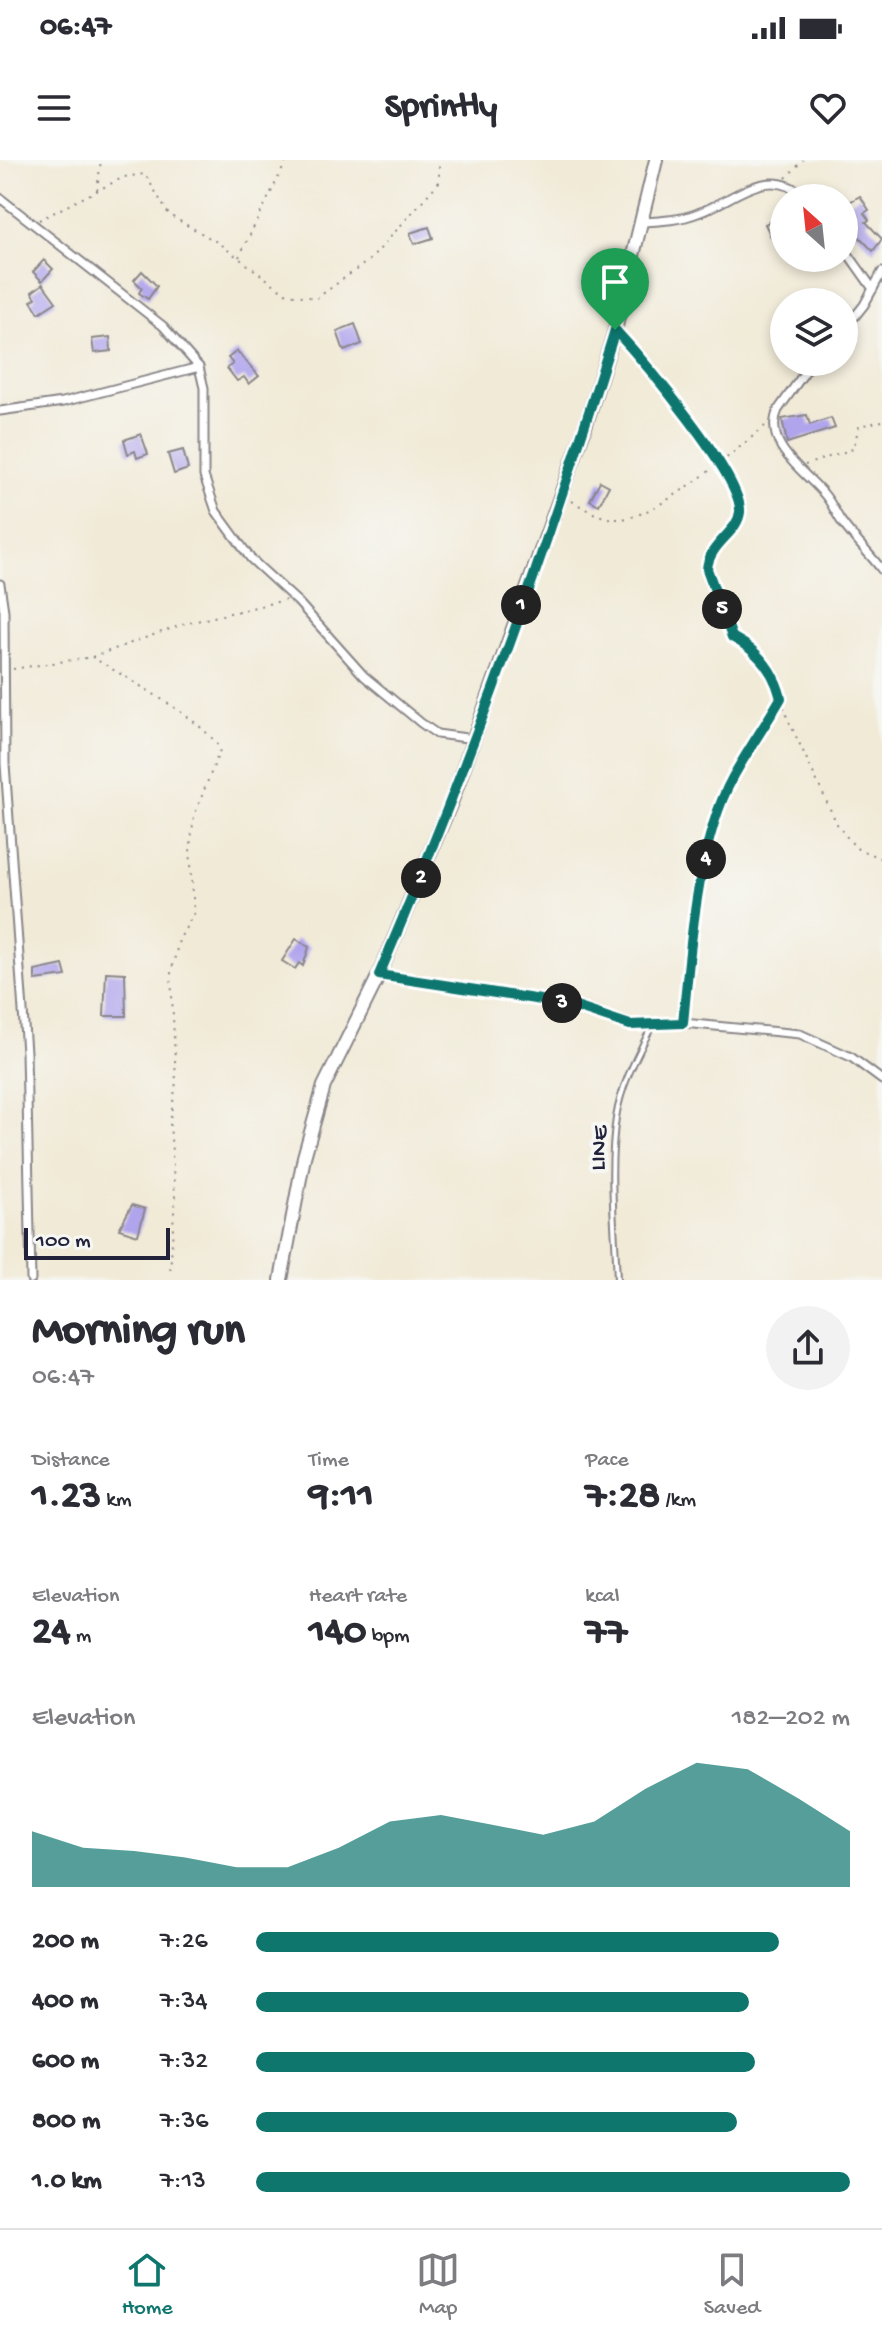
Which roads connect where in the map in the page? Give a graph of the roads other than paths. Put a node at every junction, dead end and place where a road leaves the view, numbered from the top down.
1 (656, 160) edge
2 (786, 184) edge
3 (0, 198) edge
4 (642, 222) junction
5 (858, 268) edge
6 (882, 272) edge
7 (873, 289) junction
8 (858, 310) edge
9 (199, 367) junction
10 (802, 376) edge
11 (0, 411) edge
12 (882, 570) edge
13 (0, 584) edge
14 (474, 739) junction
15 (2, 764) edge
16 (379, 975) junction
17 (652, 1026) junction
18 (882, 1080) edge
19 (31, 1280) edge
20 (281, 1280) edge
21 (617, 1280) edge

1 - 4 main road
2 - 4 street
3 - 9 street
4 - 14 main road
5 - 7 street
6 - 7 street
7 - 8 street
9 - 11 street
9 - 14 street
10 - 12 street
13 - 15 street
14 - 16 main road
15 - 19 street
16 - 17 street
16 - 20 main road
17 - 18 street
17 - 21 lane, LINE

